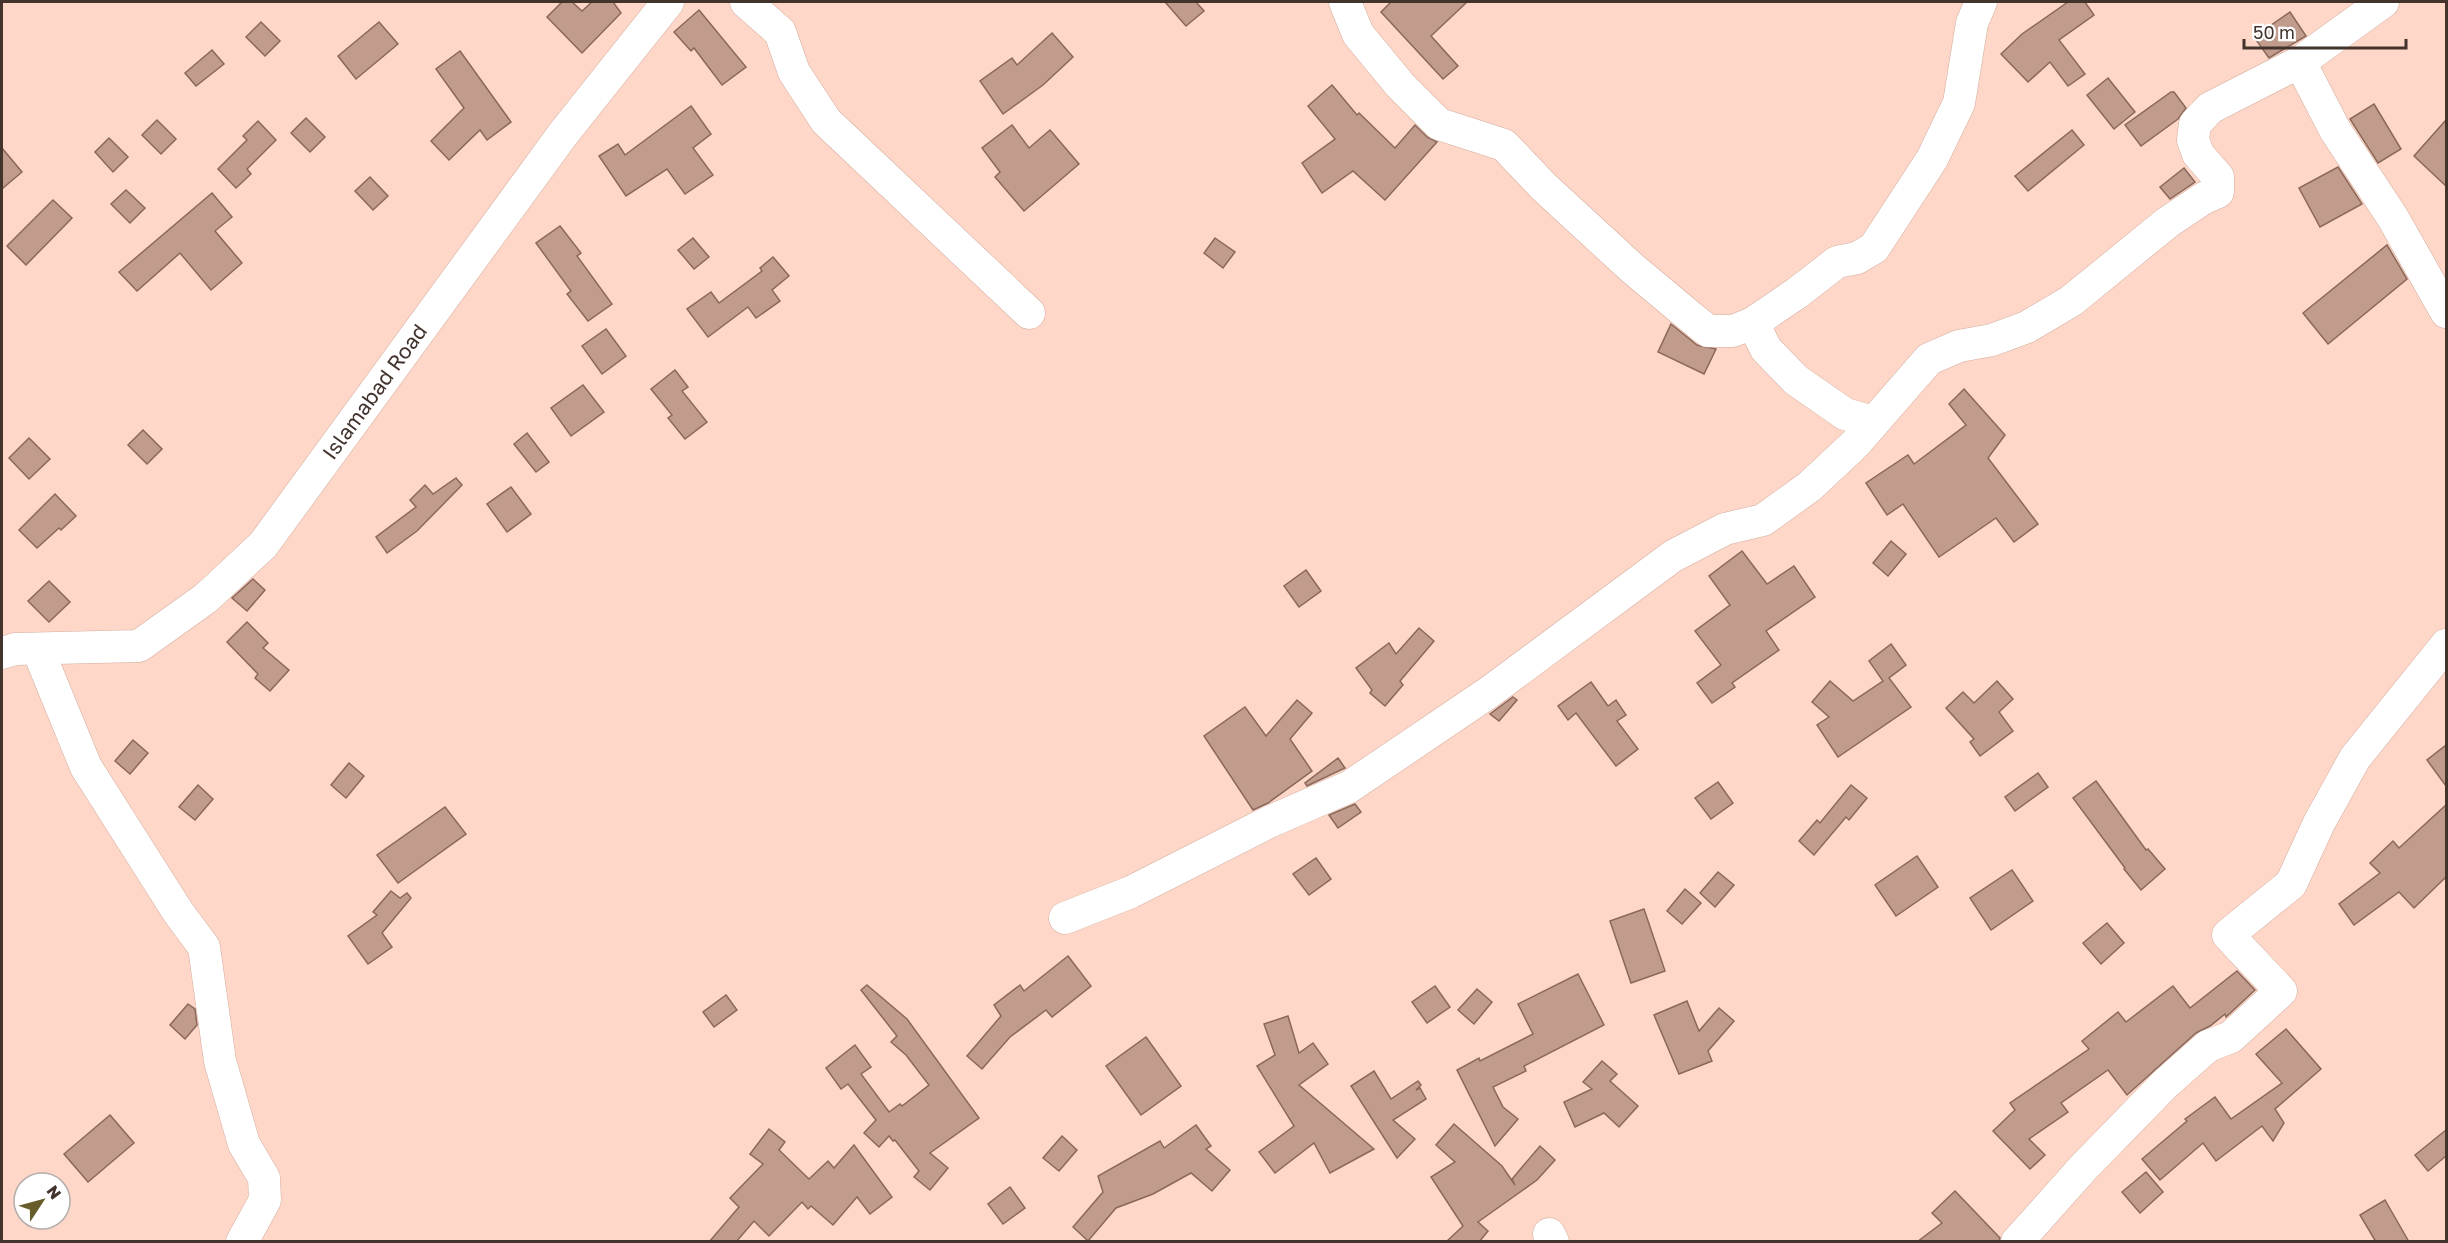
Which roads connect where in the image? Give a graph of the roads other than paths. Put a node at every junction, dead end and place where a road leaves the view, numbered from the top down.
1 (668, 2) edge
2 (746, 2) edge
3 (1345, 2) edge
4 (1981, 2) edge
5 (2383, 2) edge
6 (2300, 62) junction
7 (2446, 312) edge
8 (1029, 314) dead end
9 (1752, 323) junction
10 (1873, 422) junction
11 (2446, 645) edge
12 (38, 650) junction
13 (2, 653) edge
14 (1065, 918) dead end
15 (242, 1242) edge
16 (2017, 1242) edge

1 - 12 street, Islamabad Road
2 - 8 street
3 - 9 street
4 - 9 street
5 - 6 street
6 - 7 street
6 - 10 street
9 - 10 street
10 - 14 street
11 - 16 street
12 - 13 street, Islamabad Road
12 - 15 street

